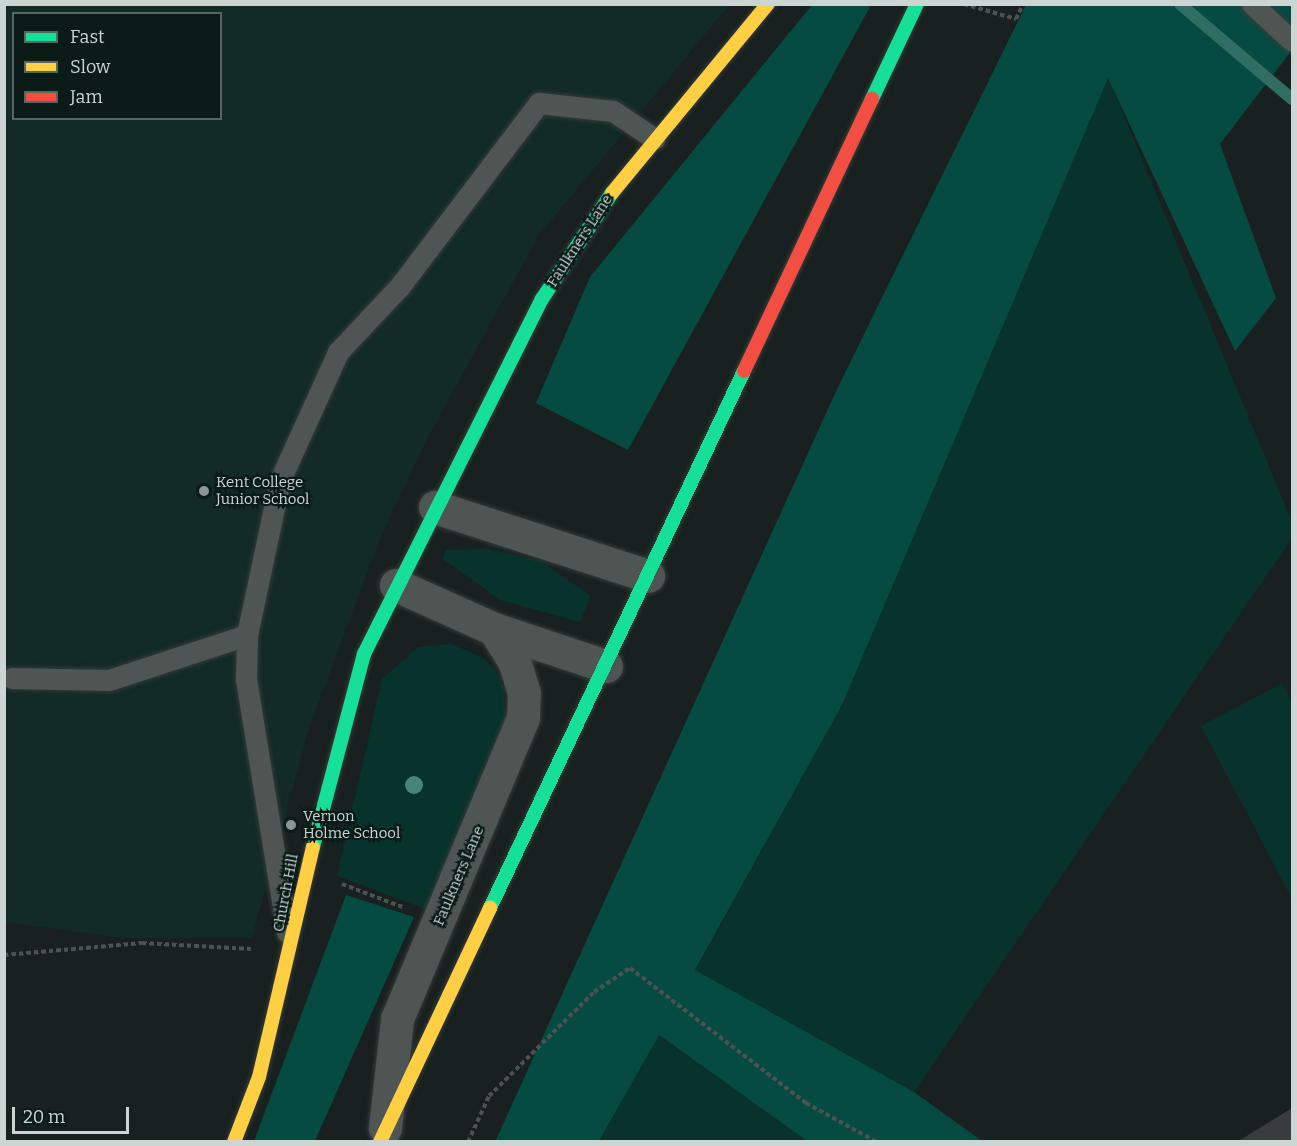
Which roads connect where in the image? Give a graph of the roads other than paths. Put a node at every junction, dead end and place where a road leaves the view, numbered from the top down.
1 (768, 4) edge
2 (917, 4) edge
3 (1252, 4) edge
4 (1293, 40) edge
5 (655, 139) junction
6 (435, 507) junction
7 (648, 576) junction
8 (396, 585) junction
9 (494, 629) junction
10 (247, 635) junction
11 (606, 666) junction
12 (12, 678) dead end
13 (291, 953) junction
14 (382, 1136) edge
15 (234, 1142) edge

1 - 5 street, Faulkners Lane
2 - 7 street
3 - 4 lane
5 - 6 street, Faulkners Lane
5 - 10 lane
6 - 7 street
6 - 8 street, Faulkners Lane
7 - 11 street
8 - 9 street
8 - 13 street, Church Hill
9 - 11 street
9 - 14 street, Faulkners Lane
10 - 12 lane
10 - 13 lane
11 - 14 street
13 - 15 street, Church Hill

